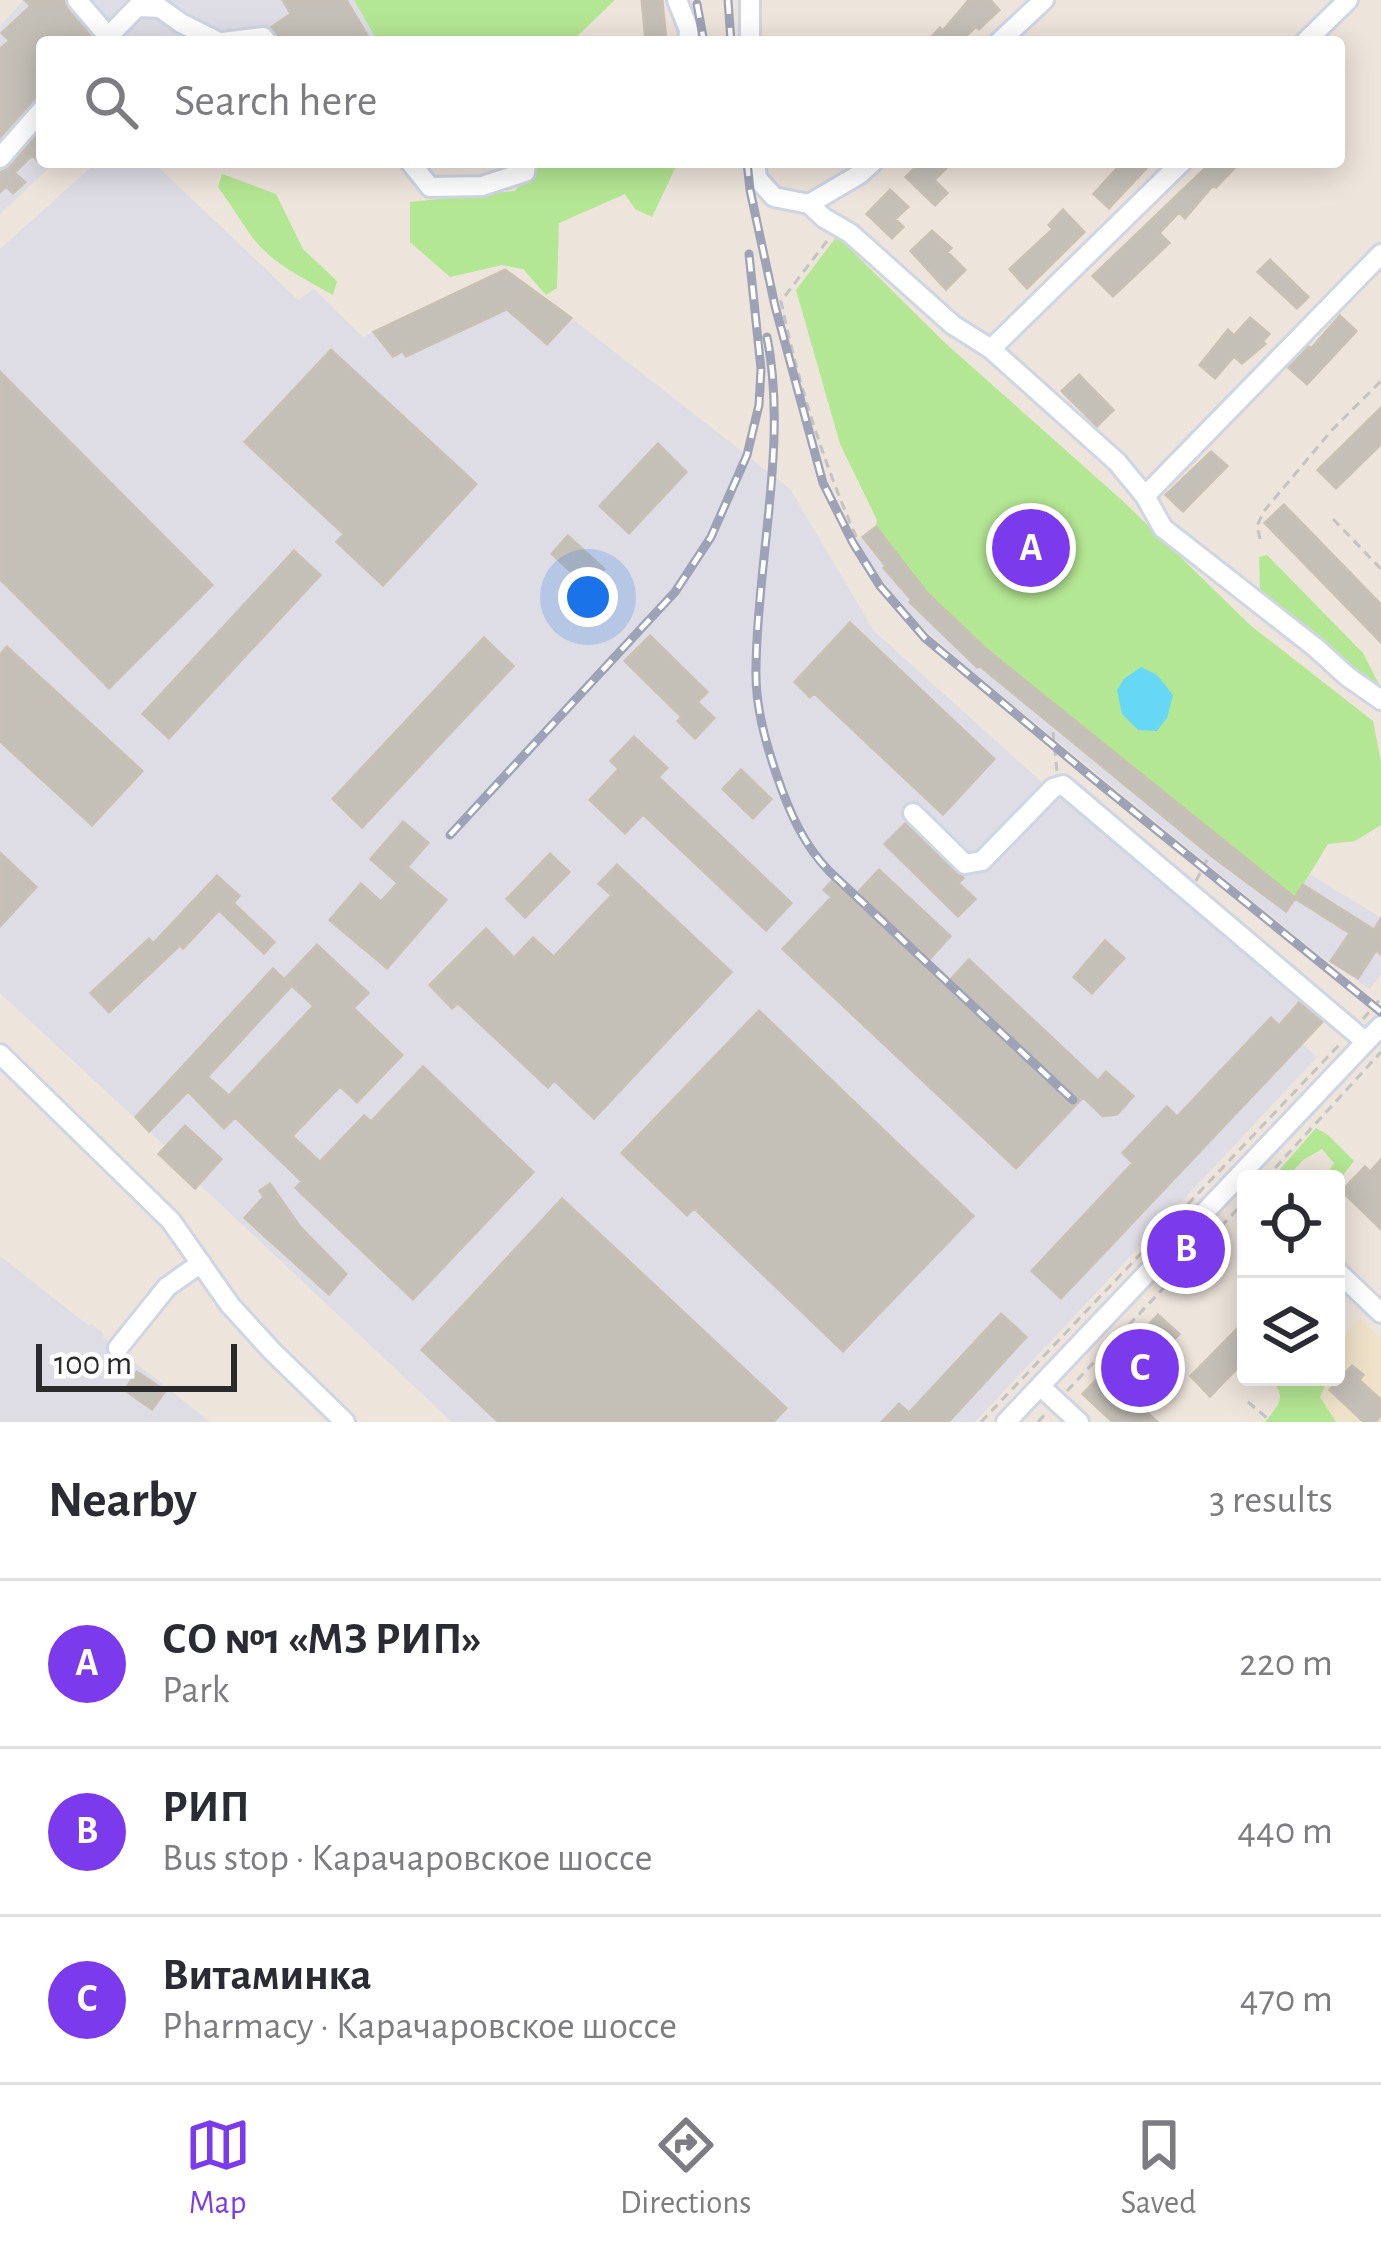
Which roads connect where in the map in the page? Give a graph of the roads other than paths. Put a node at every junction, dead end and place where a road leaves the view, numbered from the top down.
1 (77, 0) edge
2 (677, 0) edge
3 (750, 0) edge
4 (1044, 0) edge
5 (1348, 0) edge
6 (103, 36) edge
7 (108, 36) edge
8 (208, 36) edge
9 (688, 36) edge
10 (750, 36) edge
11 (1005, 36) edge
12 (1311, 36) edge
13 (36, 117) edge
14 (0, 158) edge
15 (415, 168) edge
16 (525, 168) edge
17 (756, 168) edge
18 (865, 168) edge
19 (1176, 168) edge
20 (809, 204) junction
21 (1381, 254) edge
22 (991, 349) junction
23 (1145, 496) junction
24 (1381, 700) edge
25 (913, 813) dead end
26 (1381, 1026) edge
27 (1366, 1042) edge
28 (0, 1054) edge
29 (1253, 1170) edge
30 (1237, 1187) edge
31 (201, 1263) junction
32 (1345, 1278) edge
33 (1381, 1312) edge
34 (118, 1348) dead end
35 (1040, 1386) junction
36 (345, 1422) edge
37 (1006, 1422) edge
38 (1079, 1422) edge

1 - 6 street
2 - 9 street
3 - 10 street
4 - 11 street
5 - 12 street
7 - 8 street
13 - 14 street
15 - 16 street
17 - 20 street
18 - 20 street
19 - 22 street
20 - 22 street
21 - 23 street
22 - 23 street
23 - 24 street
25 - 27 street
26 - 27 street
27 - 29 street
28 - 31 street
30 - 35 street
31 - 34 street
31 - 36 street
32 - 33 street
35 - 37 street
35 - 38 street

